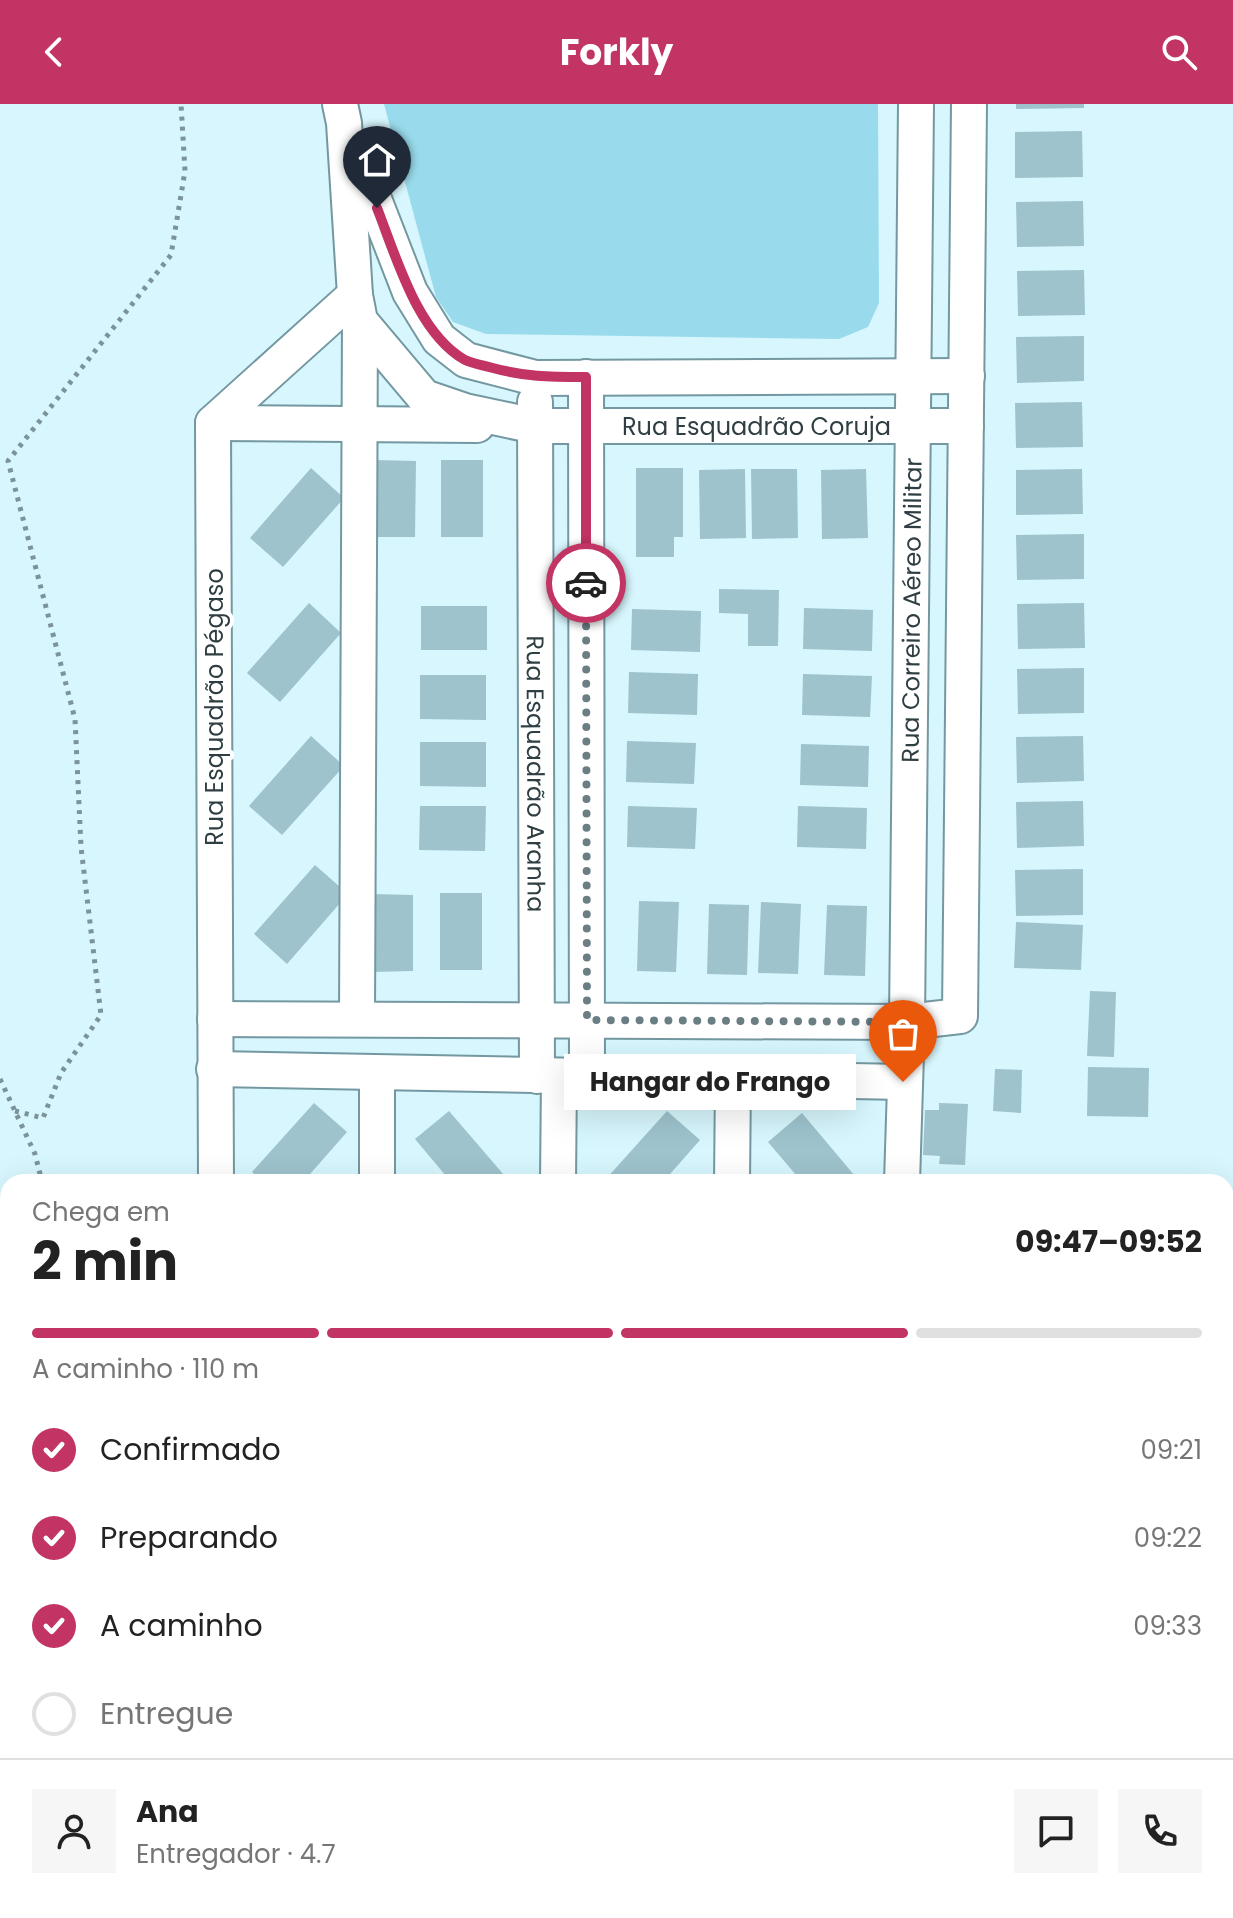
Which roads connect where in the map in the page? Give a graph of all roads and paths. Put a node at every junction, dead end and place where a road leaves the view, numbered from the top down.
1 (181, 104) edge
2 (916, 104) edge
3 (969, 104) edge
4 (342, 114) edge
5 (357, 308) junction
6 (913, 375) junction
7 (967, 376) junction
8 (586, 377) junction
9 (535, 378) junction
10 (213, 423) junction
11 (359, 424) junction
12 (913, 425) junction
13 (535, 426) junction
14 (966, 426) junction
15 (586, 427) junction
16 (963, 691) junction
17 (910, 694) junction
18 (536, 740) junction
19 (587, 740) junction
20 (910, 760) junction
21 (962, 760) junction
22 (215, 1019) junction
23 (357, 1019) junction
24 (587, 1020) junction
25 (537, 1021) junction
26 (907, 1022) junction
27 (214, 1069) junction
28 (377, 1073) junction
29 (561, 1076) junction
30 (0, 1079) edge
31 (733, 1079) junction
32 (903, 1082) junction
33 (15, 1111) junction
34 (40, 1174) edge
35 (216, 1174) edge
36 (377, 1174) edge
37 (558, 1174) edge
38 (732, 1174) edge
39 (902, 1174) edge

1 - 33 path
2 - 6 street, Rua Correiro Aéreo Militar
3 - 7 street
4 - 5 street, Rua Esquadrão Coruja
4 - 9 street, Rua Esquadrão Coruja
5 - 10 street
5 - 11 street
5 - 13 street, Rua Esquadrão Coruja
6 - 7 street, Rua Esquadrão Coruja
6 - 8 street, Rua Esquadrão Coruja
6 - 12 street, Rua Correiro Aéreo Militar
7 - 14 street
8 - 9 street, Rua Esquadrão Coruja
8 - 15 street
9 - 13 street, Rua Esquadrão Aranha
10 - 11 street
10 - 22 street, Rua Esquadrão Pégaso
11 - 13 street
11 - 23 street
12 - 14 street, Rua Esquadrão Coruja
12 - 15 street, Rua Esquadrão Coruja
12 - 17 street, Rua Correiro Aéreo Militar
13 - 15 street, Rua Esquadrão Coruja
13 - 18 street, Rua Esquadrão Aranha
14 - 16 street
15 - 19 street
16 - 17 street
16 - 21 street
17 - 20 street, Rua Correiro Aéreo Militar
18 - 19 street
18 - 25 street, Rua Esquadrão Aranha
19 - 24 street
20 - 21 street
20 - 26 street, Rua Correiro Aéreo Militar
21 - 26 street
22 - 23 street
22 - 27 street, Rua Esquadrão Pégaso
23 - 25 street
24 - 25 street
24 - 26 street
24 - 29 street
25 - 29 street, Rua Esquadrão Aranha
26 - 32 street, Rua Correiro Aéreo Militar
27 - 28 street
27 - 35 street, Rua Esquadrão Pégaso
28 - 29 street
28 - 36 street
29 - 31 street
29 - 37 street
30 - 33 path
31 - 32 street
31 - 38 street
32 - 39 street, Rua Correiro Aéreo Militar
33 - 34 path

